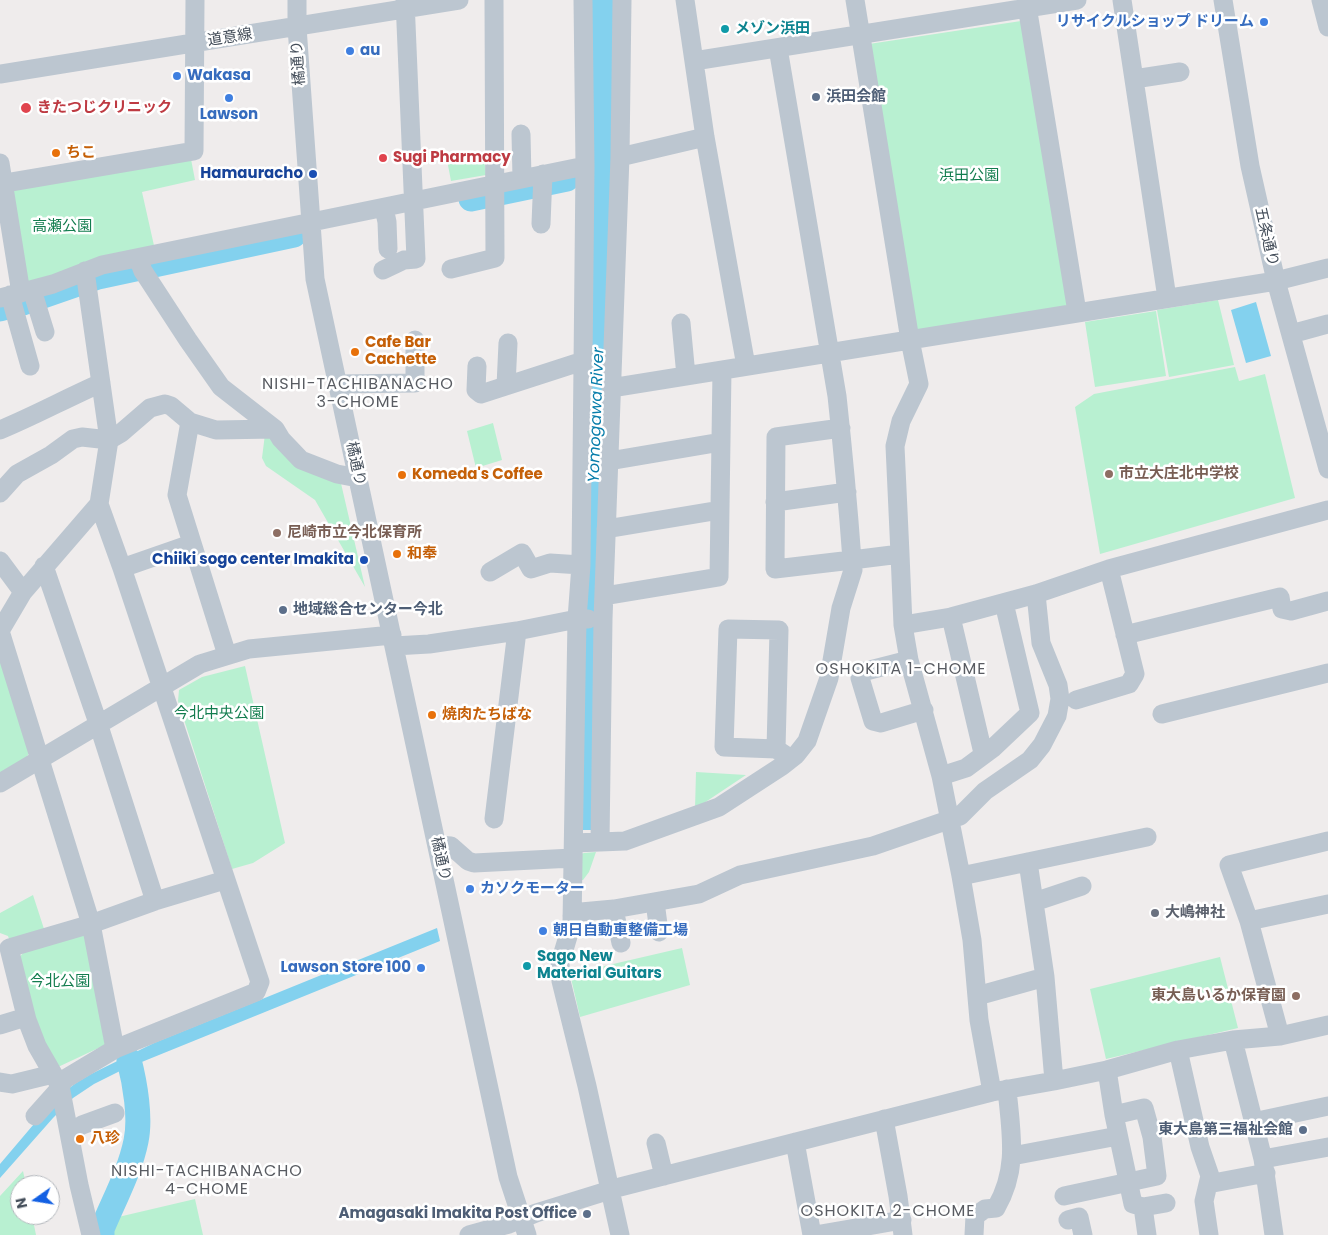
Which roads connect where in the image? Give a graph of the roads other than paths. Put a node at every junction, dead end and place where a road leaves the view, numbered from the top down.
1 (195, 0) edge
2 (297, 0) edge
3 (459, 0) edge
4 (494, 0) edge
5 (582, 0) edge
6 (622, 0) edge
7 (685, 0) edge
8 (855, 0) edge
9 (1077, 0) edge
10 (1122, 0) edge
11 (1223, 0) edge
12 (1321, 0) edge
13 (405, 4) edge
14 (1027, 4) edge
15 (297, 27) junction
16 (1328, 27) edge
17 (861, 34) junction
18 (196, 44) junction
19 (778, 48) junction
20 (694, 61) junction
21 (1180, 72) dead end
22 (0, 74) edge
23 (1134, 79) junction
24 (521, 134) dead end
25 (705, 138) junction
26 (620, 157) junction
27 (0, 163) edge
28 (585, 166) junction
29 (522, 178) junction
30 (543, 180) junction
31 (2, 184) edge
32 (496, 190) junction
33 (414, 206) junction
34 (385, 214) junction
35 (310, 223) junction
36 (541, 224) dead end
37 (388, 249) dead end
38 (140, 263) junction
39 (1328, 268) edge
40 (451, 269) dead end
41 (382, 270) dead end
42 (86, 277) junction
43 (1276, 280) junction
44 (19, 298) edge
45 (1167, 298) junction
46 (1077, 312) junction
47 (681, 323) dead end
48 (1328, 324) edge
49 (45, 332) dead end
50 (1291, 334) junction
51 (910, 340) junction
52 (508, 343) dead end
53 (418, 346) dead end
54 (829, 353) junction
55 (583, 361) junction
56 (30, 366) dead end
57 (477, 366) dead end
58 (746, 366) junction
59 (722, 370) junction
60 (686, 376) junction
61 (101, 383) junction
62 (338, 384) junction
63 (584, 384) junction
64 (506, 386) junction
65 (609, 386) junction
66 (190, 422) junction
67 (840, 428) junction
68 (275, 429) junction
69 (0, 430) edge
70 (109, 440) junction
71 (721, 442) junction
72 (609, 461) junction
73 (1328, 469) edge
74 (358, 478) junction
75 (847, 492) junction
76 (0, 493) edge
77 (775, 502) junction
78 (98, 504) junction
79 (720, 510) junction
80 (1328, 510) edge
81 (606, 529) junction
82 (191, 544) junction
83 (900, 554) junction
84 (852, 560) junction
85 (0, 561) edge
86 (581, 565) junction
87 (44, 566) junction
88 (122, 568) junction
89 (1109, 569) junction
90 (490, 572) dead end
91 (23, 592) junction
92 (1036, 594) junction
93 (604, 596) junction
94 (1328, 601) edge
95 (1004, 603) junction
96 (951, 617) junction
97 (590, 619) junction
98 (903, 625) junction
99 (0, 631) edge
100 (517, 631) junction
101 (1125, 635) junction
102 (393, 640) junction
103 (227, 655) junction
104 (909, 660) junction
105 (1328, 673) edge
106 (161, 687) junction
107 (1076, 700) dead end
108 (924, 710) junction
109 (1162, 714) dead end
110 (98, 723) junction
111 (983, 753) junction
112 (784, 754) junction
113 (40, 758) junction
114 (941, 776) junction
115 (0, 783) edge
116 (494, 819) dead end
117 (950, 820) junction
118 (1148, 837) dead end
119 (1328, 841) edge
120 (600, 842) junction
121 (437, 845) junction
122 (573, 851) junction
123 (1028, 862) junction
124 (961, 876) junction
125 (225, 880) junction
126 (1082, 886) dead end
127 (155, 901) junction
128 (655, 902) junction
129 (1034, 902) junction
130 (1328, 904) edge
131 (614, 909) junction
132 (576, 914) junction
133 (1249, 921) junction
134 (91, 924) junction
135 (659, 932) dead end
136 (621, 943) dead end
137 (1044, 977) junction
138 (8, 979) edge
139 (977, 996) junction
140 (26, 1017) junction
141 (0, 1025) edge
142 (1328, 1025) edge
143 (1280, 1036) junction
144 (1233, 1040) junction
145 (115, 1050) junction
146 (1178, 1050) junction
147 (1107, 1070) junction
148 (0, 1082) edge
149 (1054, 1082) junction
150 (60, 1089) junction
151 (1000, 1091) junction
152 (1328, 1106) edge
153 (115, 1113) dead end
154 (1114, 1115) junction
155 (35, 1116) dead end
156 (884, 1119) junction
157 (1253, 1122) junction
158 (69, 1133) junction
159 (1118, 1136) junction
160 (795, 1142) junction
161 (656, 1143) dead end
162 (1328, 1147) edge
163 (1012, 1156) junction
164 (1264, 1166) junction
165 (664, 1176) junction
166 (1128, 1182) junction
167 (1208, 1184) junction
168 (610, 1190) junction
169 (1064, 1196) dead end
170 (1166, 1203) dead end
171 (1143, 1208) junction
172 (1068, 1220) dead end
173 (525, 1227) edge
174 (902, 1227) edge
175 (91, 1235) edge
176 (469, 1235) edge
177 (620, 1235) edge
178 (813, 1235) edge
179 (974, 1235) edge
180 (1083, 1235) edge
181 (1147, 1235) edge
182 (1209, 1235) edge
183 (1274, 1235) edge

1 - 18 street
2 - 15 street, 橘通り
3 - 13 street, 道意線
4 - 32 street
5 - 28 street
6 - 26 street
7 - 20 street
8 - 17 street
9 - 14 street
10 - 23 street
11 - 43 street, 五条通り
12 - 16 street
13 - 15 street, 道意線
13 - 33 street
14 - 17 street
14 - 46 street
15 - 18 street, 道意線
15 - 35 street, 橘通り
17 - 19 street
17 - 51 street
18 - 22 street, 道意線
18 - 31 street
19 - 20 street
19 - 54 street
20 - 25 street
21 - 23 street
23 - 45 street
24 - 29 street
25 - 26 street
25 - 58 street
26 - 65 street
27 - 31 street
28 - 30 street
28 - 55 street
29 - 30 street
29 - 32 street
30 - 36 street
31 - 44 street
32 - 33 street
32 - 40 street
33 - 34 street
33 - 41 street
34 - 35 street
34 - 37 street
35 - 38 street
35 - 62 street, 橘通り
38 - 42 street
38 - 68 street
39 - 43 street
42 - 44 street
42 - 61 street
43 - 45 street
43 - 50 street, 五条通り
44 - 49 street
44 - 56 street
45 - 46 street
46 - 51 street
47 - 60 street
48 - 50 street
50 - 73 street, 五条通り
51 - 54 street
51 - 83 street
52 - 64 street
53 - 62 street
54 - 58 street
54 - 67 street
55 - 63 street
55 - 64 street
57 - 64 street
58 - 59 street
59 - 60 street
59 - 71 street
60 - 65 street
61 - 69 street
61 - 70 street
62 - 74 street, 橘通り
63 - 65 street
63 - 86 street
65 - 72 street
66 - 68 street
66 - 70 street
66 - 82 street
67 - 75 street
67 - 77 street
68 - 74 street
70 - 76 street
70 - 78 street
71 - 72 street
71 - 79 street
72 - 81 street
74 - 102 street, 橘通り
75 - 77 street
75 - 84 street
77 - 84 street
78 - 87 street
78 - 88 street
79 - 81 street
79 - 93 street
80 - 89 street
81 - 93 street
82 - 88 street
82 - 103 street
83 - 84 street
83 - 98 street
84 - 112 street
85 - 91 street
86 - 90 street
86 - 97 street
87 - 91 street
87 - 110 street
88 - 106 street
89 - 92 street
89 - 101 street
91 - 99 street
92 - 95 street
92 - 117 street
93 - 97 street
94 - 101 street
95 - 96 street
95 - 111 street
96 - 98 street
96 - 111 street
97 - 100 street
97 - 120 street
97 - 122 street
98 - 104 street
99 - 113 street
100 - 102 street
100 - 116 street
101 - 107 street
102 - 103 street
102 - 121 street, 橘通り
103 - 106 street
104 - 108 street
104 - 108 street
105 - 109 street
106 - 110 street
106 - 125 street
108 - 114 street
110 - 113 street
110 - 127 street
111 - 114 street
112 - 112 street
112 - 120 street
113 - 115 street
113 - 134 street
114 - 117 street
117 - 124 street
117 - 128 street
118 - 123 street
119 - 133 street
120 - 122 street
121 - 122 street
121 - 173 street, 橘通り
122 - 132 street
123 - 124 street
123 - 129 street
124 - 139 street
125 - 127 street
125 - 145 street
126 - 129 street
127 - 134 street
128 - 131 street
128 - 135 street
129 - 137 street
130 - 133 street
131 - 132 street
131 - 136 street
132 - 168 street
133 - 143 street
134 - 138 street
134 - 145 street
137 - 139 street
137 - 149 street
138 - 140 street
139 - 151 street
140 - 141 street
140 - 150 street
142 - 143 street
143 - 144 street
144 - 146 street
144 - 157 street
145 - 150 street
146 - 147 street
146 - 167 street
147 - 149 street
147 - 154 street
148 - 150 street
149 - 151 street
150 - 155 street
150 - 158 street
151 - 156 street
151 - 163 street
152 - 157 street
153 - 158 street
154 - 159 street
154 - 166 street
156 - 160 street
156 - 174 street
157 - 164 street
158 - 175 street
159 - 163 street
159 - 166 street
160 - 165 street
160 - 178 street
161 - 165 street
162 - 164 street
163 - 179 street
164 - 167 street
164 - 183 street
165 - 168 street
166 - 169 street
166 - 171 street
167 - 182 street
168 - 173 street
168 - 177 street
170 - 171 street
171 - 181 street
172 - 180 street
173 - 176 street
174 - 178 street

